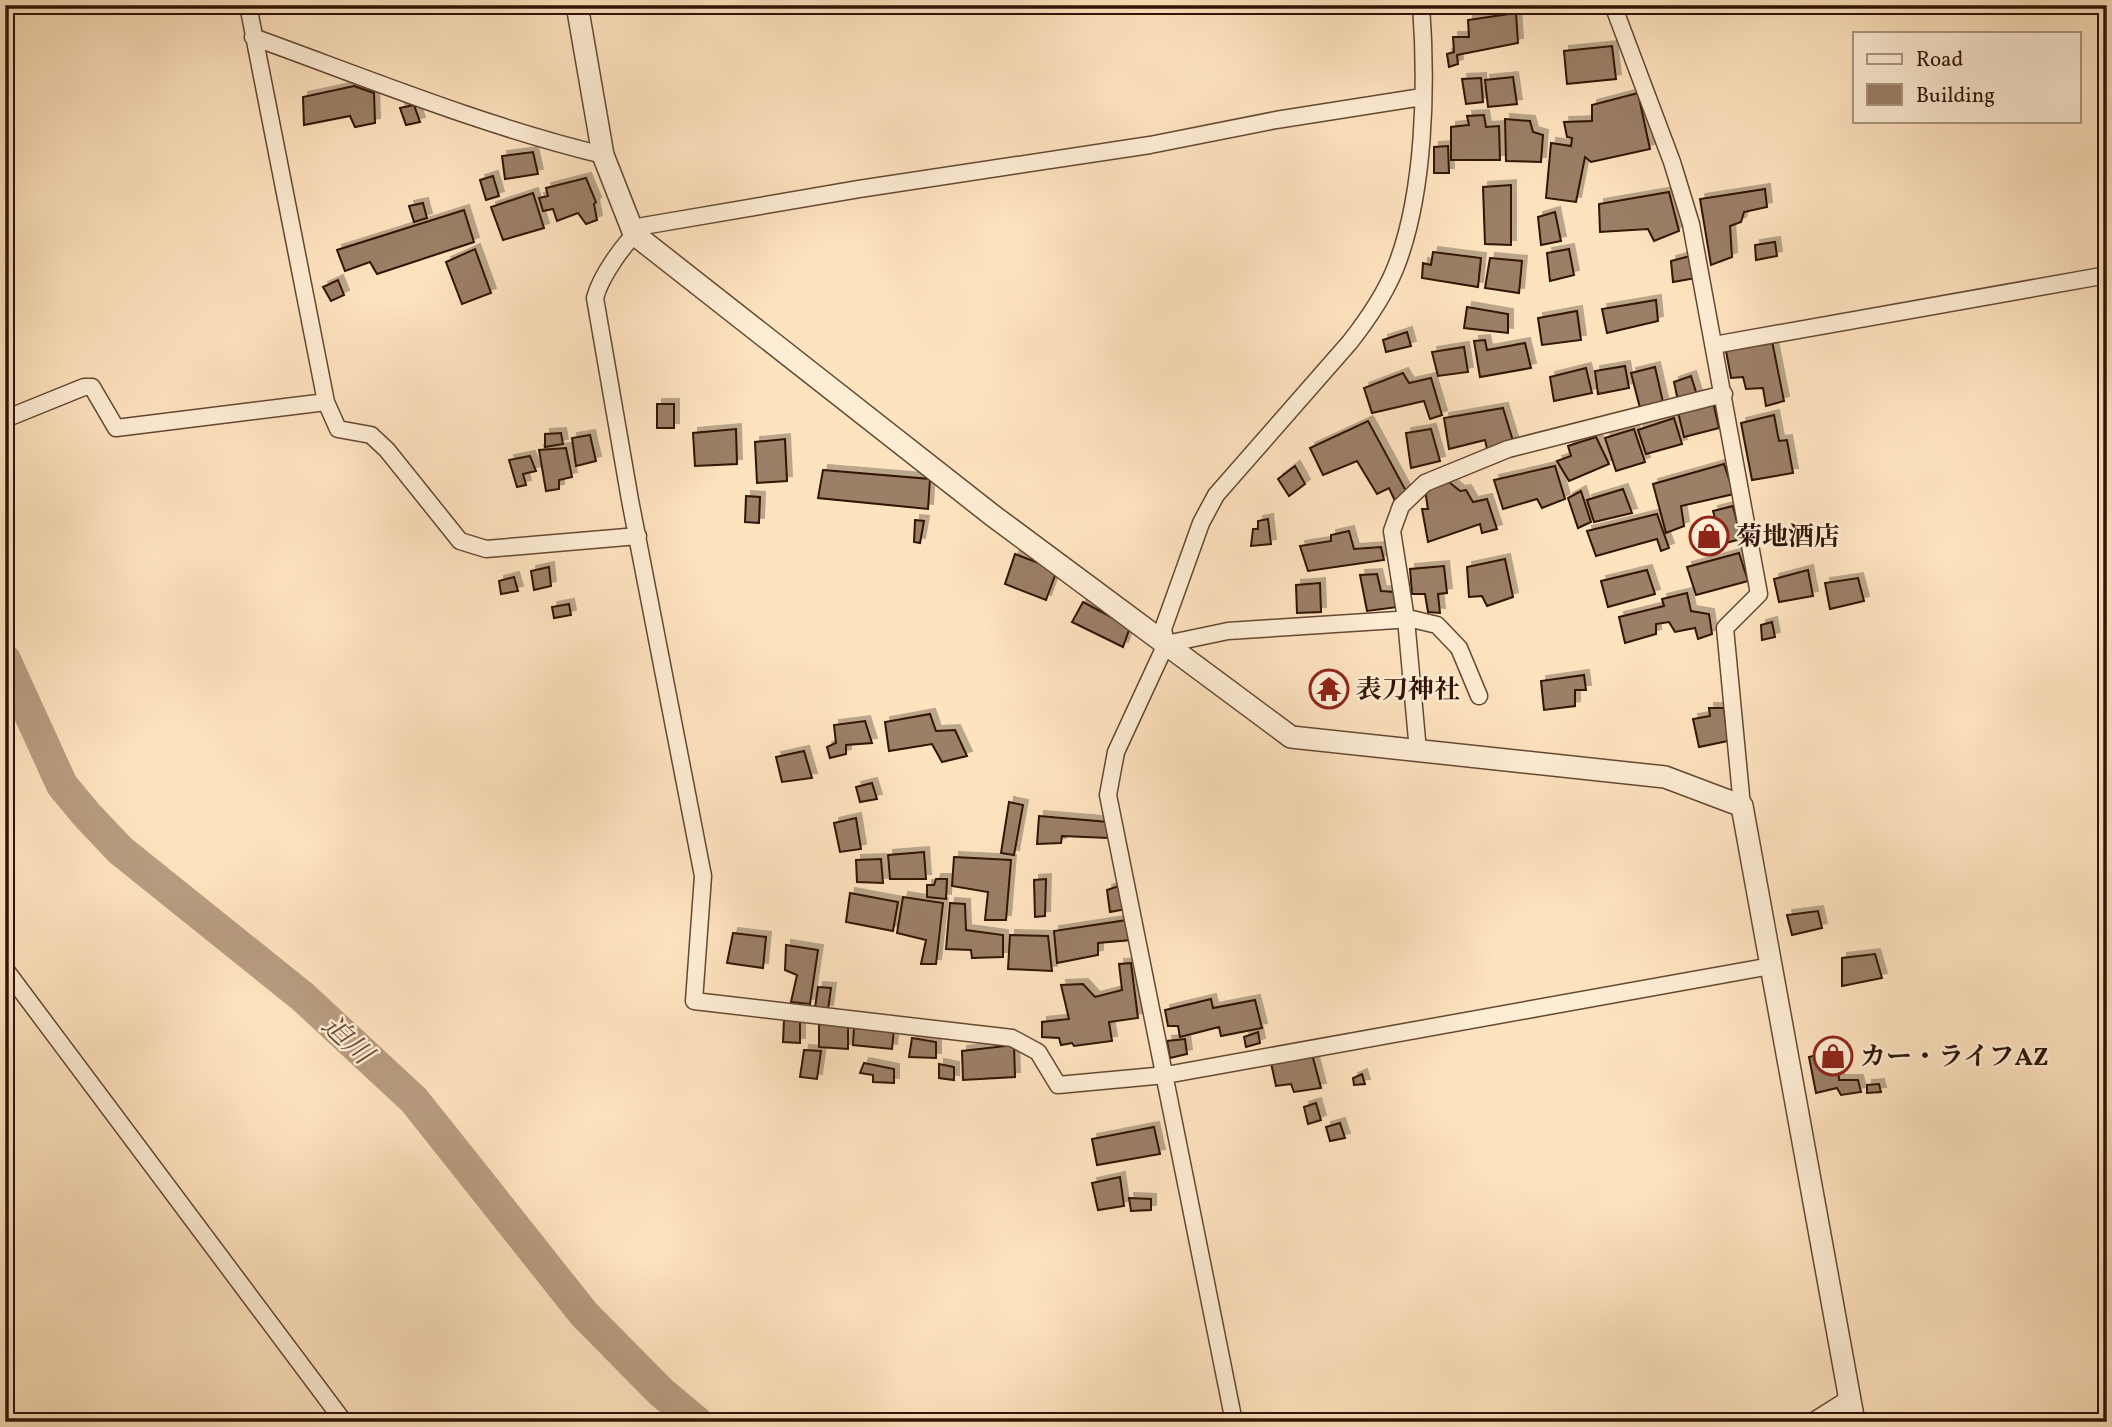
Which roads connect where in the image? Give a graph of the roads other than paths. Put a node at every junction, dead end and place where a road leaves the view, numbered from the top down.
1 (248, 5) edge
2 (577, 5) edge
3 (1421, 5) edge
4 (1613, 5) edge
5 (253, 37) junction
6 (1422, 97) junction
7 (603, 155) junction
8 (634, 234) junction
9 (2107, 275) edge
10 (1714, 345) junction
11 (1724, 394) junction
12 (326, 402) junction
13 (5, 419) edge
14 (638, 536) junction
15 (1406, 620) junction
16 (1166, 645) junction
17 (1479, 696) dead end
18 (1418, 751) junction
19 (1742, 806) junction
20 (1771, 966) junction
21 (7, 972) edge
22 (5, 993) edge
23 (1166, 1076) junction
24 (1850, 1398) junction
25 (344, 1422) edge
26 (1234, 1422) edge
27 (1812, 1422) edge
28 (1854, 1422) edge

1 - 5 street
2 - 7 street
3 - 6 street
4 - 10 street
5 - 7 street
5 - 12 street
6 - 8 street
6 - 16 street
7 - 8 street
8 - 14 street
8 - 16 street
9 - 10 street
10 - 11 street
11 - 15 street
11 - 19 street
12 - 13 street
12 - 14 street
14 - 23 street
15 - 16 street
15 - 17 street
15 - 18 street
16 - 18 street
16 - 23 street
18 - 19 street
19 - 20 street
20 - 23 street
20 - 24 street
21 - 22 street
21 - 25 street
23 - 26 street
24 - 27 street
24 - 28 street

